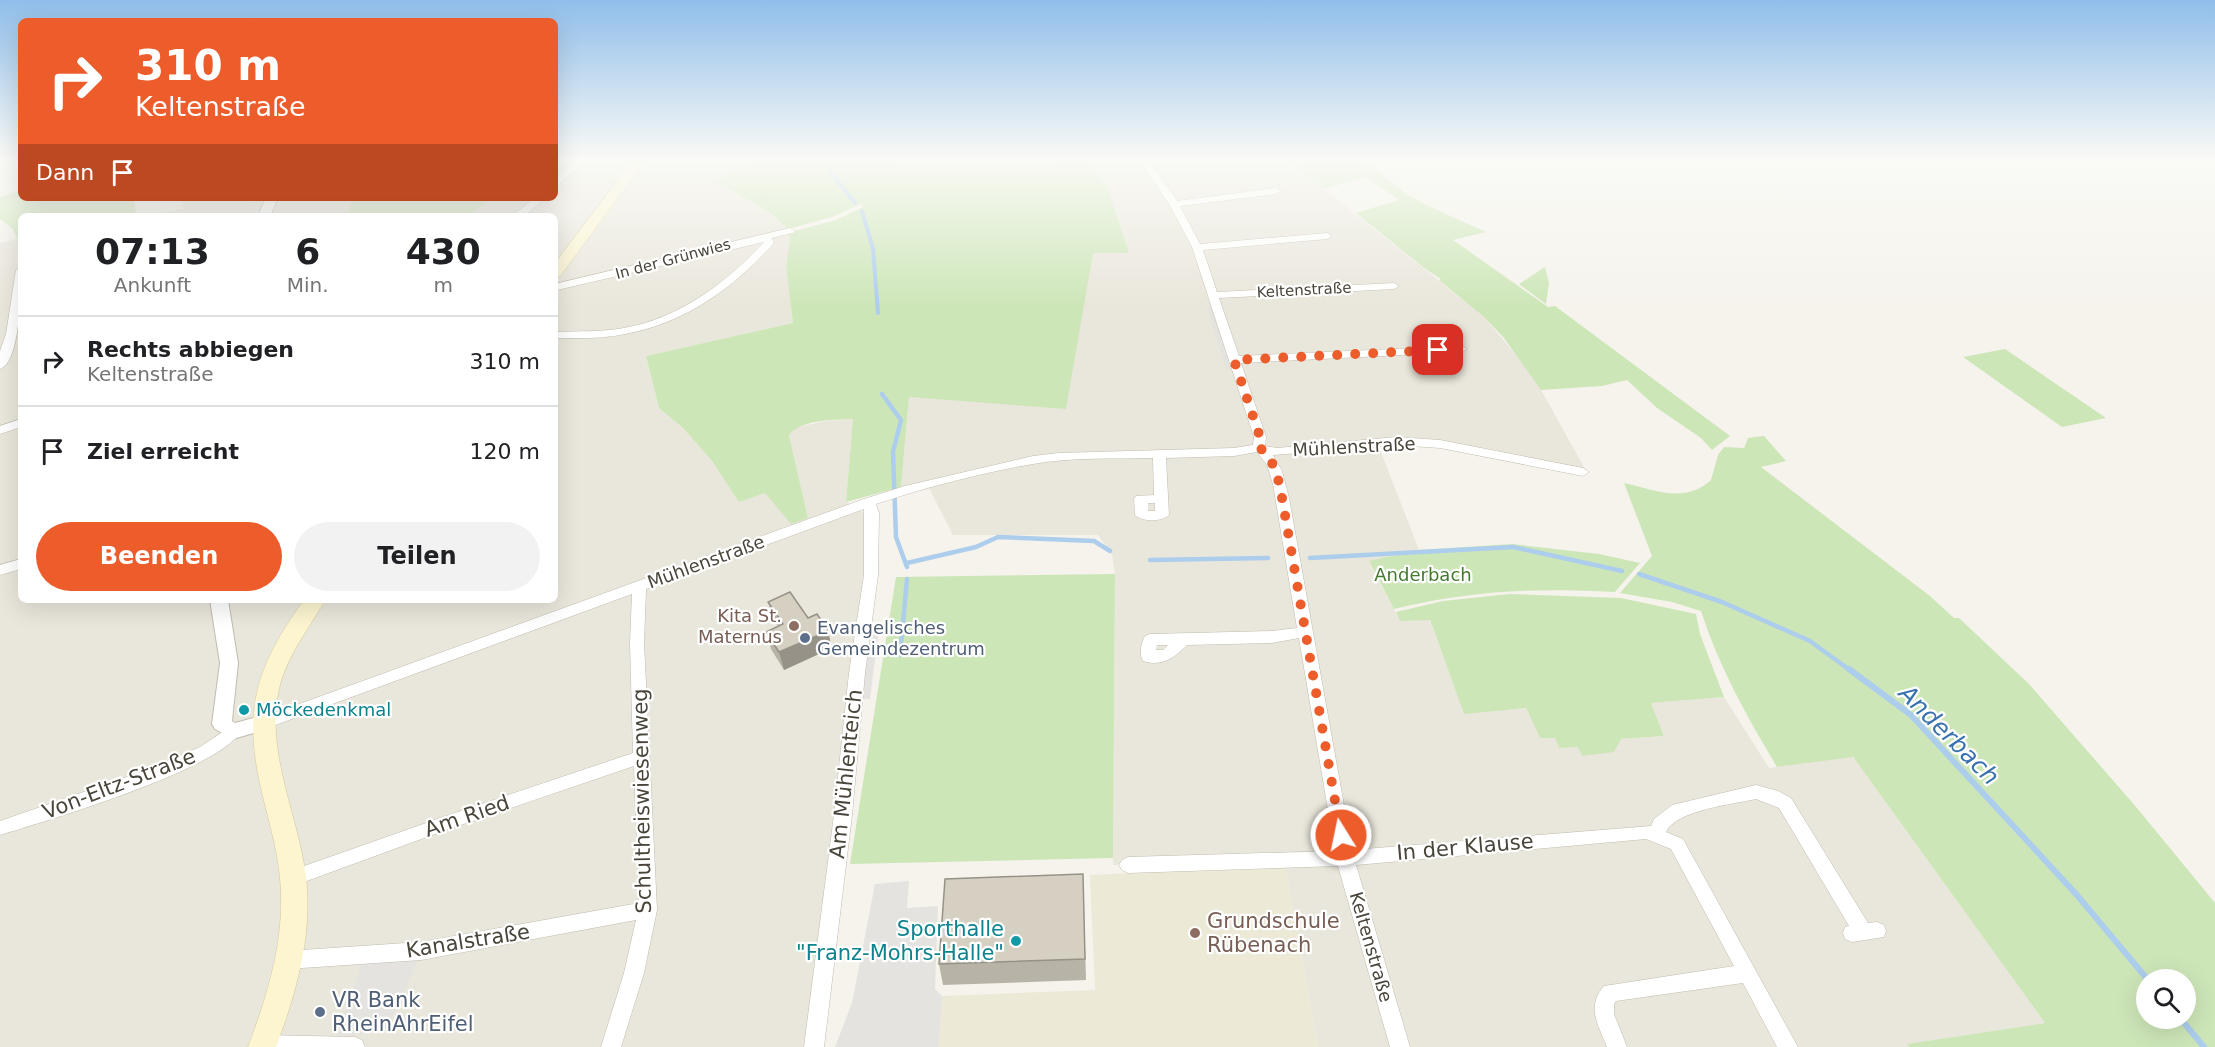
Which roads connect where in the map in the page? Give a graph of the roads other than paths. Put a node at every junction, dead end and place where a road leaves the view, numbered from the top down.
1 (607, 208) edge
2 (1176, 208) edge
3 (790, 231) dead end
4 (764, 236) junction
5 (1327, 236) dead end
6 (1197, 247) junction
7 (558, 277) edge
8 (558, 280) edge
9 (1394, 286) dead end
10 (18, 291) edge
11 (1214, 295) junction
12 (558, 335) edge
13 (1461, 349) dead end
14 (1234, 360) junction
15 (0, 366) edge
16 (18, 424) edge
17 (0, 430) edge
18 (1259, 447) junction
19 (1159, 454) junction
20 (1583, 472) dead end
21 (1161, 499) dead end
22 (876, 500) junction
23 (18, 565) edge
24 (0, 570) edge
25 (639, 587) junction
26 (219, 603) edge
27 (313, 603) edge
28 (1305, 632) junction
29 (1183, 639) dead end
30 (264, 723) junction
31 (233, 731) junction
32 (642, 758) junction
33 (0, 828) edge
34 (1657, 834) junction
35 (1345, 858) junction
36 (1128, 865) dead end
37 (293, 878) junction
38 (648, 910) junction
39 (1864, 932) dead end
40 (287, 960) junction
41 (1748, 973) junction
42 (263, 1046) edge
43 (356, 1047) edge
44 (611, 1047) edge
45 (814, 1047) edge
46 (1400, 1047) edge
47 (1617, 1047) edge
48 (1788, 1047) edge

1 - 7 main road
2 - 6 street, Keltenstraße
3 - 4 street, In der Grünwies
4 - 8 street, In der Grünwies
4 - 12 street
5 - 6 street
6 - 11 street, Keltenstraße
9 - 11 street, Keltenstraße
10 - 15 street
11 - 14 street, Keltenstraße
13 - 14 street
14 - 18 street, Keltenstraße
16 - 17 street
18 - 19 street, Mühlenstraße
18 - 20 street, Mühlenstraße
18 - 28 street, Keltenstraße
19 - 21 street
19 - 22 street, Mühlenstraße
22 - 25 street, Mühlenstraße
22 - 45 street, Am Mühlenteich
23 - 24 street
25 - 30 street, Mühlenstraße
25 - 32 street, Schultheiswiesenweg
26 - 31 street
27 - 30 main road
28 - 29 street
28 - 35 street, Keltenstraße
30 - 31 street
30 - 37 main road
31 - 33 street, Von-Eltz-Straße
32 - 37 street, Am Ried
32 - 38 street, Schultheiswiesenweg
34 - 35 street, In der Klause
34 - 39 street
34 - 41 street
35 - 36 street, In der Klause
35 - 46 street, Keltenstraße
37 - 40 main road
38 - 40 street, Kanalstraße
38 - 44 street, Schultheiswiesenweg
40 - 42 main road
41 - 47 street
41 - 48 street
42 - 43 street

